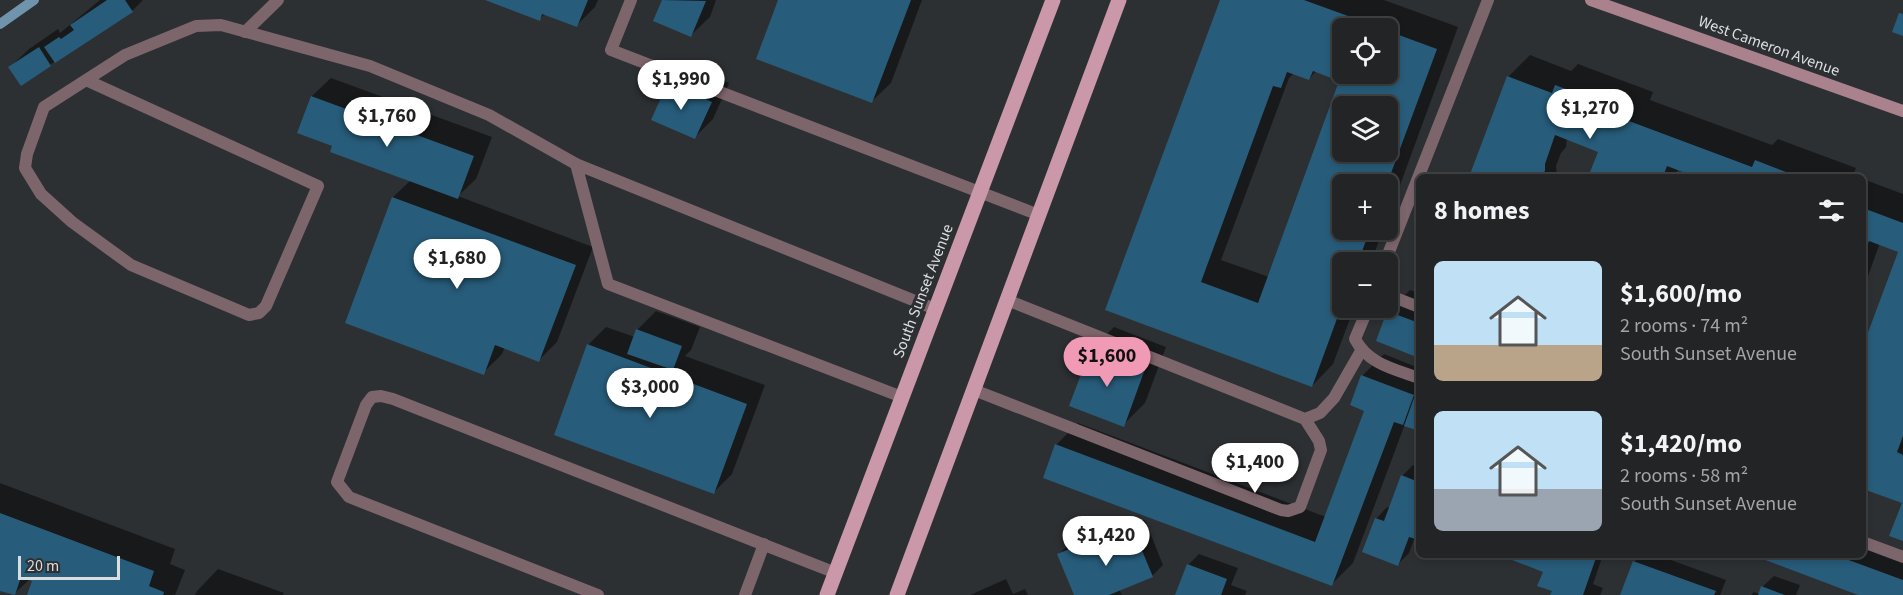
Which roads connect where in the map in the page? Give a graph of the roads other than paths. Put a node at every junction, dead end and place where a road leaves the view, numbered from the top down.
1 (279, 0) edge
2 (631, 0) edge
3 (1053, 0) edge
4 (1119, 0) edge
5 (1488, 0) edge
6 (1591, 0) edge
7 (245, 32) junction
8 (86, 80) junction
9 (1903, 111) edge
10 (576, 164) junction
11 (1420, 174) edge
12 (1416, 183) edge
13 (980, 191) junction
14 (1039, 215) junction
15 (1389, 252) edge
16 (1398, 299) edge
17 (1007, 300) junction
18 (1416, 306) edge
19 (935, 309) junction
20 (1364, 318) edge
21 (1361, 351) junction
22 (1416, 377) edge
23 (974, 390) junction
24 (902, 397) junction
25 (1305, 419) junction
26 (1866, 543) edge
27 (764, 544) junction
28 (1903, 557) edge
29 (836, 573) junction
30 (598, 595) edge
31 (745, 595) edge
32 (827, 595) edge
33 (897, 595) edge

1 - 7 lane
2 - 13 lane
3 - 13 main road, South Sunset Avenue
4 - 14 main road
5 - 11 lane
6 - 9 street, West Cameron Avenue
7 - 8 lane
7 - 10 lane
8 - 8 lane
10 - 19 lane
10 - 24 lane
12 - 15 lane
13 - 14 lane
13 - 19 main road, South Sunset Avenue
14 - 17 main road
16 - 18 lane
17 - 23 main road
17 - 25 lane
19 - 24 main road, South Sunset Avenue
20 - 21 lane
21 - 22 lane
21 - 25 lane
23 - 25 lane
23 - 33 main road
24 - 29 main road, South Sunset Avenue
26 - 28 lane
27 - 29 lane
27 - 30 lane
27 - 31 lane
29 - 32 main road, South Sunset Avenue

